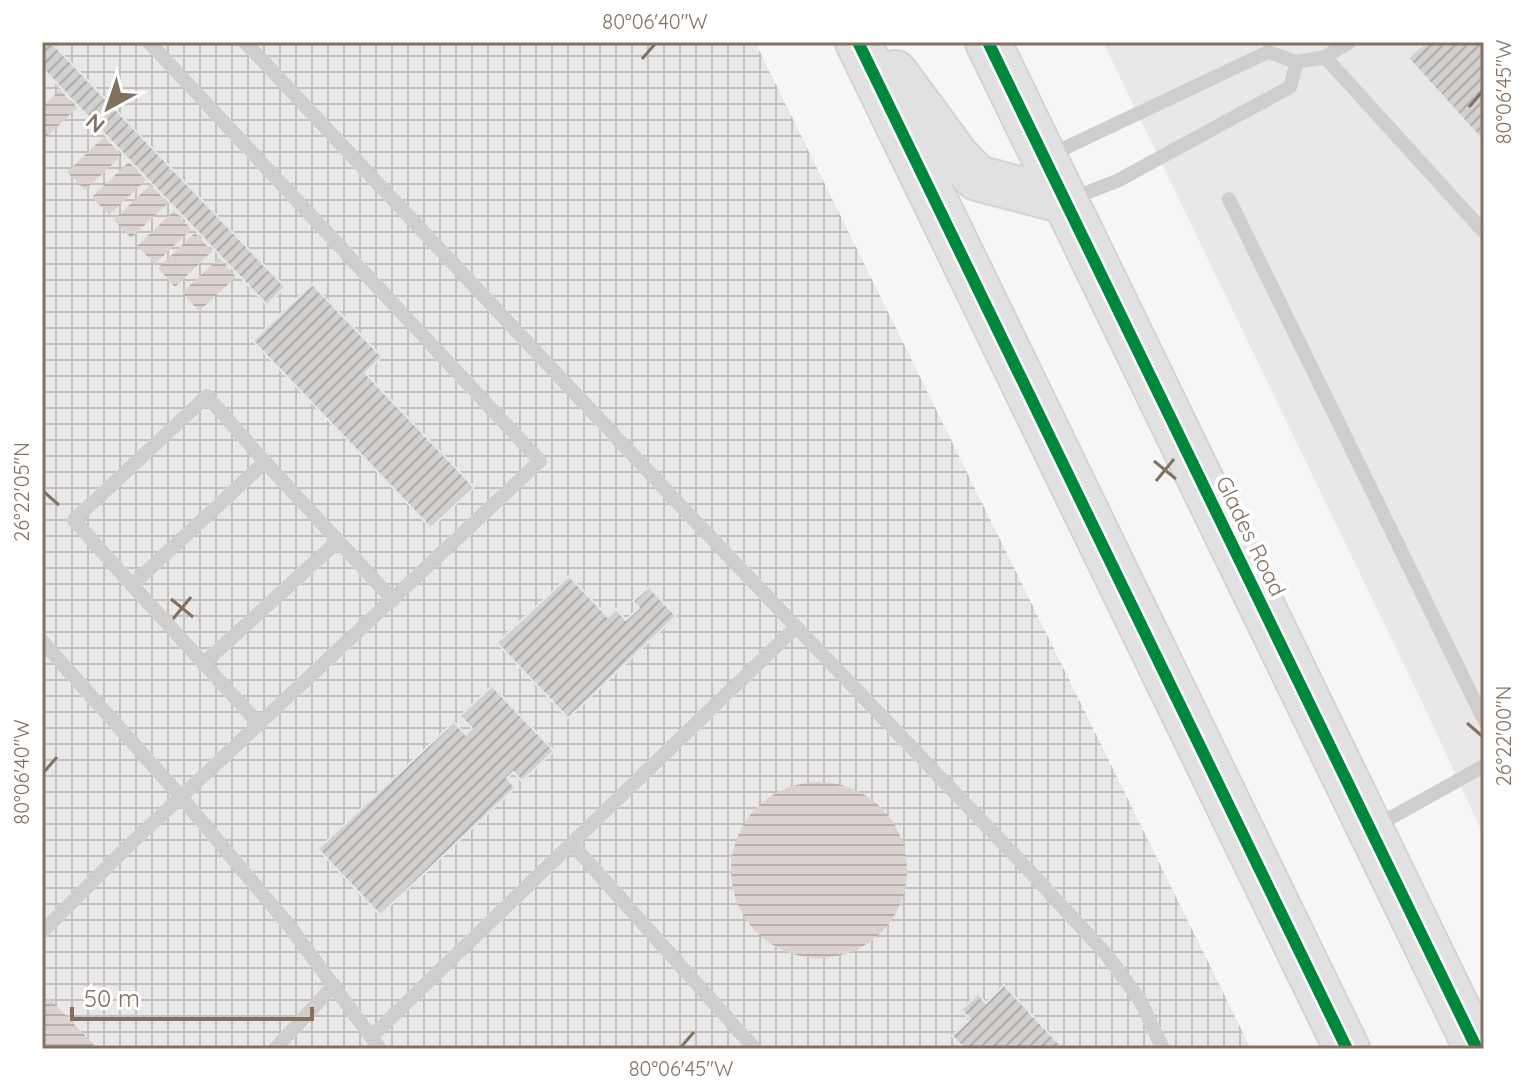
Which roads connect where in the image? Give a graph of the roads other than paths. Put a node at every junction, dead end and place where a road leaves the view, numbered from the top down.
1 (149, 42) edge
2 (245, 42) edge
3 (858, 42) edge
4 (872, 42) edge
5 (988, 42) edge
6 (1279, 42) edge
7 (1349, 42) edge
8 (1325, 57) junction
9 (1297, 62) junction
10 (1044, 157) junction
11 (1229, 199) dead end
12 (1065, 201) junction
13 (1484, 232) edge
14 (265, 462) junction
15 (338, 541) junction
16 (132, 585) junction
17 (393, 600) junction
18 (796, 627) junction
19 (42, 641) edge
20 (203, 664) junction
21 (1484, 720) edge
22 (260, 725) junction
23 (1484, 766) edge
24 (182, 798) junction
25 (1371, 828) junction
26 (572, 844) junction
27 (42, 932) edge
28 (334, 985) junction
29 (376, 1042) edge
30 (275, 1049) edge
31 (755, 1049) edge
32 (1163, 1049) edge
33 (1347, 1049) edge
34 (1477, 1049) edge

1 - 17 lane
2 - 18 lane
3 - 33 main road
4 - 12 main road
5 - 10 main road, Glades Road
6 - 9 lane
7 - 8 lane
8 - 9 lane
8 - 13 lane
9 - 10 lane
9 - 12 lane
10 - 12 main road, Glades Road
11 - 21 lane
12 - 25 main road, Glades Road
14 - 15 lane
14 - 16 lane
14 - 16 lane
15 - 17 lane
15 - 20 lane
16 - 20 lane
17 - 22 lane
18 - 26 lane
18 - 32 lane
19 - 24 lane
20 - 22 lane
22 - 24 lane
23 - 25 lane
24 - 27 lane
24 - 28 lane
25 - 34 main road, Glades Road
26 - 29 lane
26 - 31 lane
28 - 29 lane
28 - 30 lane

